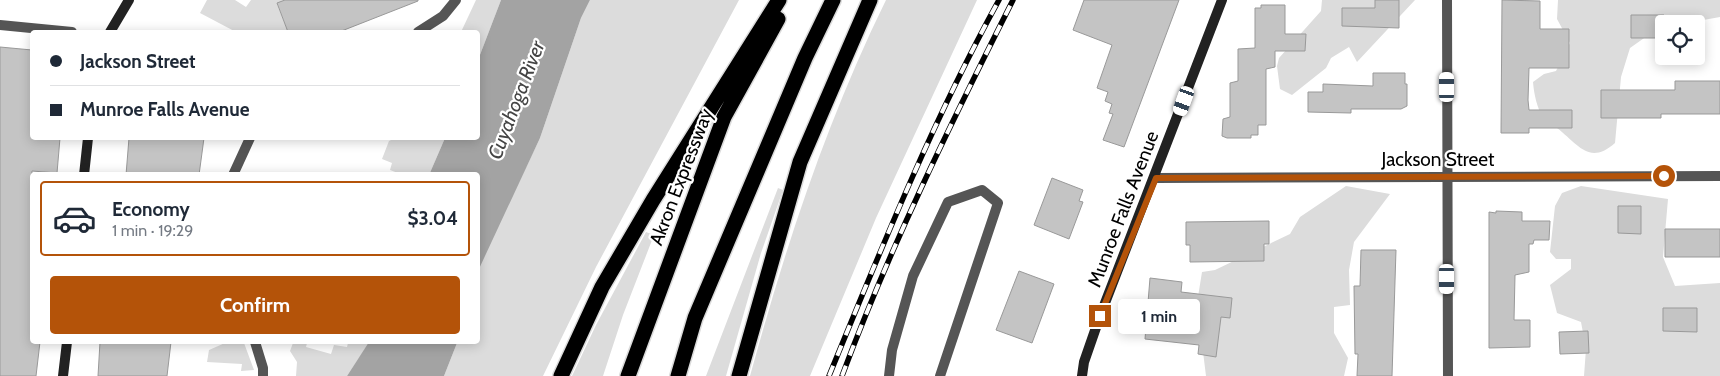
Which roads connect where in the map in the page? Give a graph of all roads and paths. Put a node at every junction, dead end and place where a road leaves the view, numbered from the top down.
1 (129, 0) edge
2 (456, 0) edge
3 (778, 0) edge
4 (788, 0) edge
5 (834, 0) edge
6 (870, 0) edge
7 (1222, 0) edge
8 (1447, 0) edge
9 (0, 25) edge
10 (53, 30) edge
11 (111, 30) edge
12 (421, 30) edge
13 (88, 140) edge
14 (249, 140) edge
15 (84, 172) edge
16 (234, 172) edge
17 (1720, 176) edge
18 (1447, 177) junction
19 (1156, 178) junction
20 (67, 344) edge
21 (256, 344) edge
22 (63, 376) edge
23 (263, 376) edge
24 (561, 376) edge
25 (628, 376) edge
26 (678, 376) edge
27 (739, 376) edge
28 (889, 376) edge
29 (940, 376) edge
30 (1082, 376) edge
31 (1448, 376) edge

1 - 11 street
2 - 12 street
3 - 24 highway
4 - 25 highway, Akron Expressway
5 - 26 highway
6 - 27 highway
7 - 19 street, Munroe Falls Avenue
8 - 18 street
9 - 10 street
13 - 15 street
14 - 16 street
17 - 18 street, Jackson Street
18 - 19 street, Jackson Street
18 - 31 street
19 - 30 street, Munroe Falls Avenue
20 - 22 street
21 - 23 street
28 - 29 street

